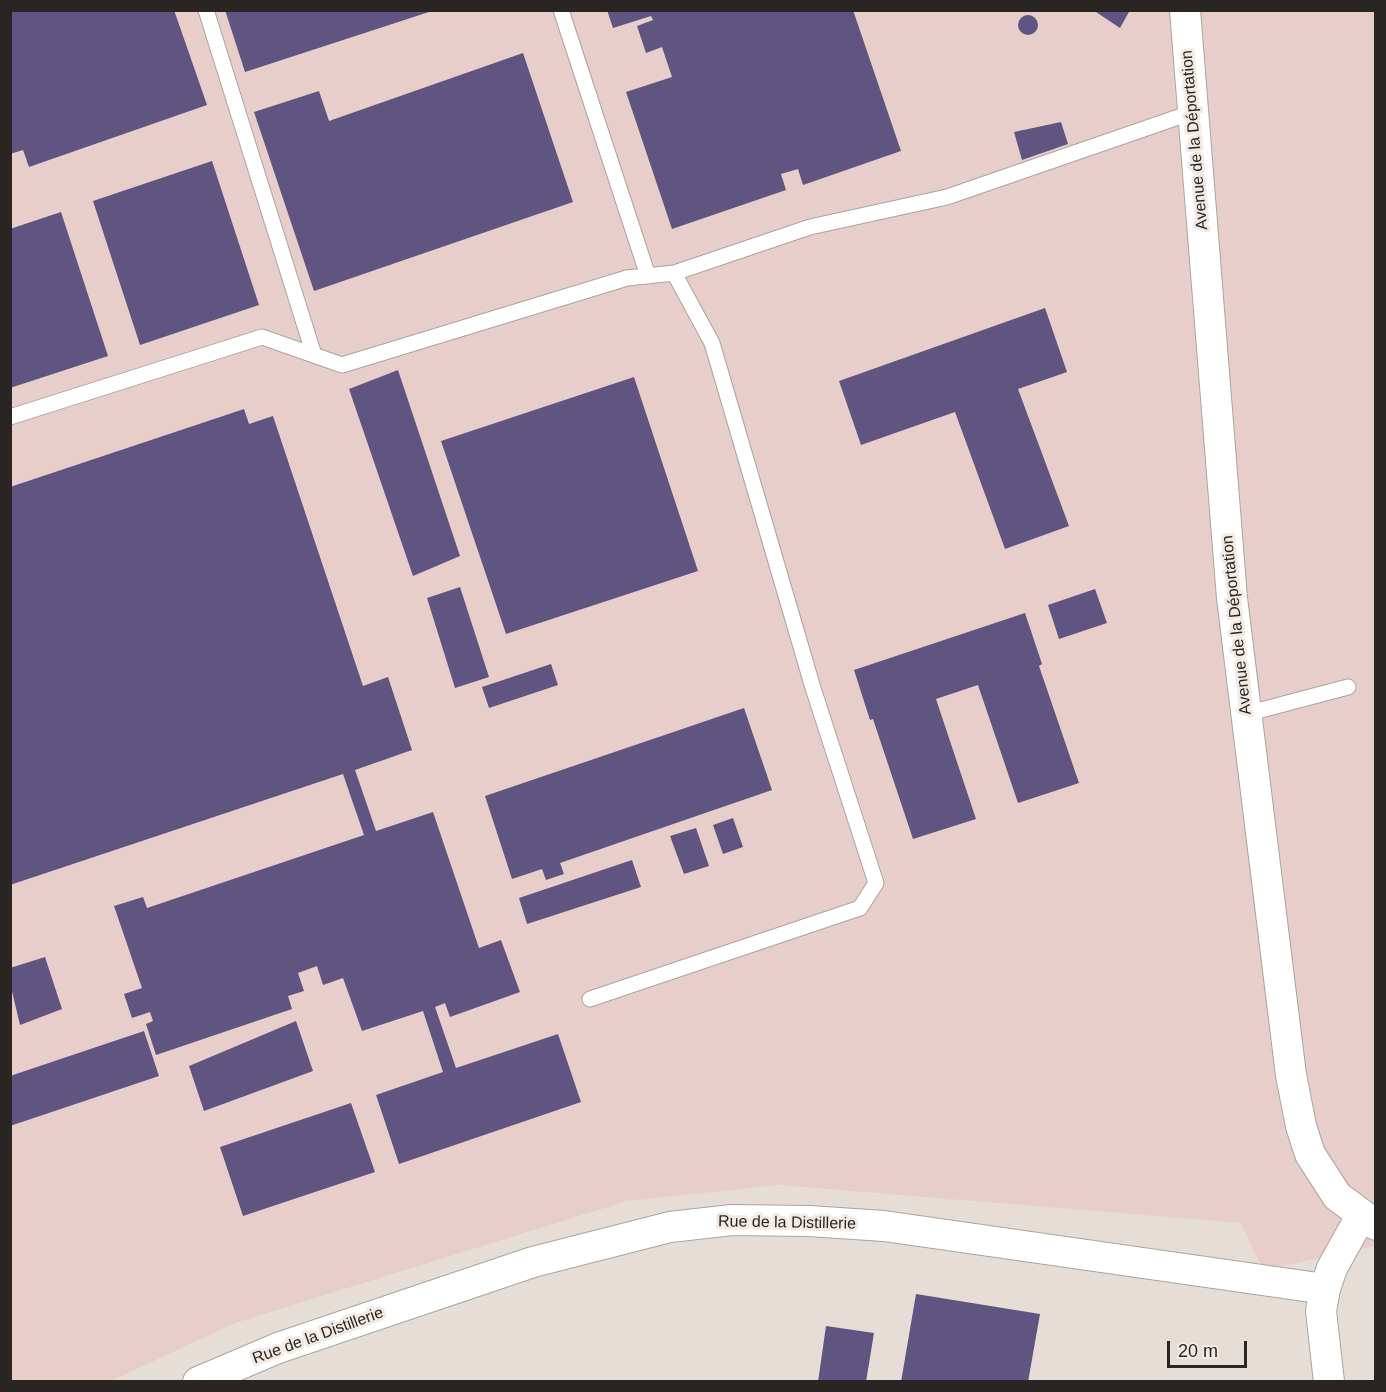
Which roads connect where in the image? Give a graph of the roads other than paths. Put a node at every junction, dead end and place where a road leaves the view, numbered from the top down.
1 (206, 10) edge
2 (561, 10) edge
3 (1185, 10) edge
4 (1193, 112) junction
5 (674, 273) junction
6 (648, 276) junction
7 (314, 355) junction
8 (10, 417) edge
9 (1348, 687) dead end
10 (1246, 714) junction
11 (590, 999) dead end
12 (1368, 1221) edge
13 (1325, 1289) junction
14 (198, 1382) edge
15 (1329, 1382) edge

1 - 7 lane
2 - 6 lane
3 - 4 street, Avenue de la Déportation
4 - 5 lane
4 - 10 street, Avenue de la Déportation
5 - 6 lane
5 - 11 lane
6 - 7 lane
7 - 8 lane
9 - 10 lane
10 - 12 street, Avenue de la Déportation
12 - 13 street
13 - 14 street, Rue de la Distillerie
13 - 15 street

